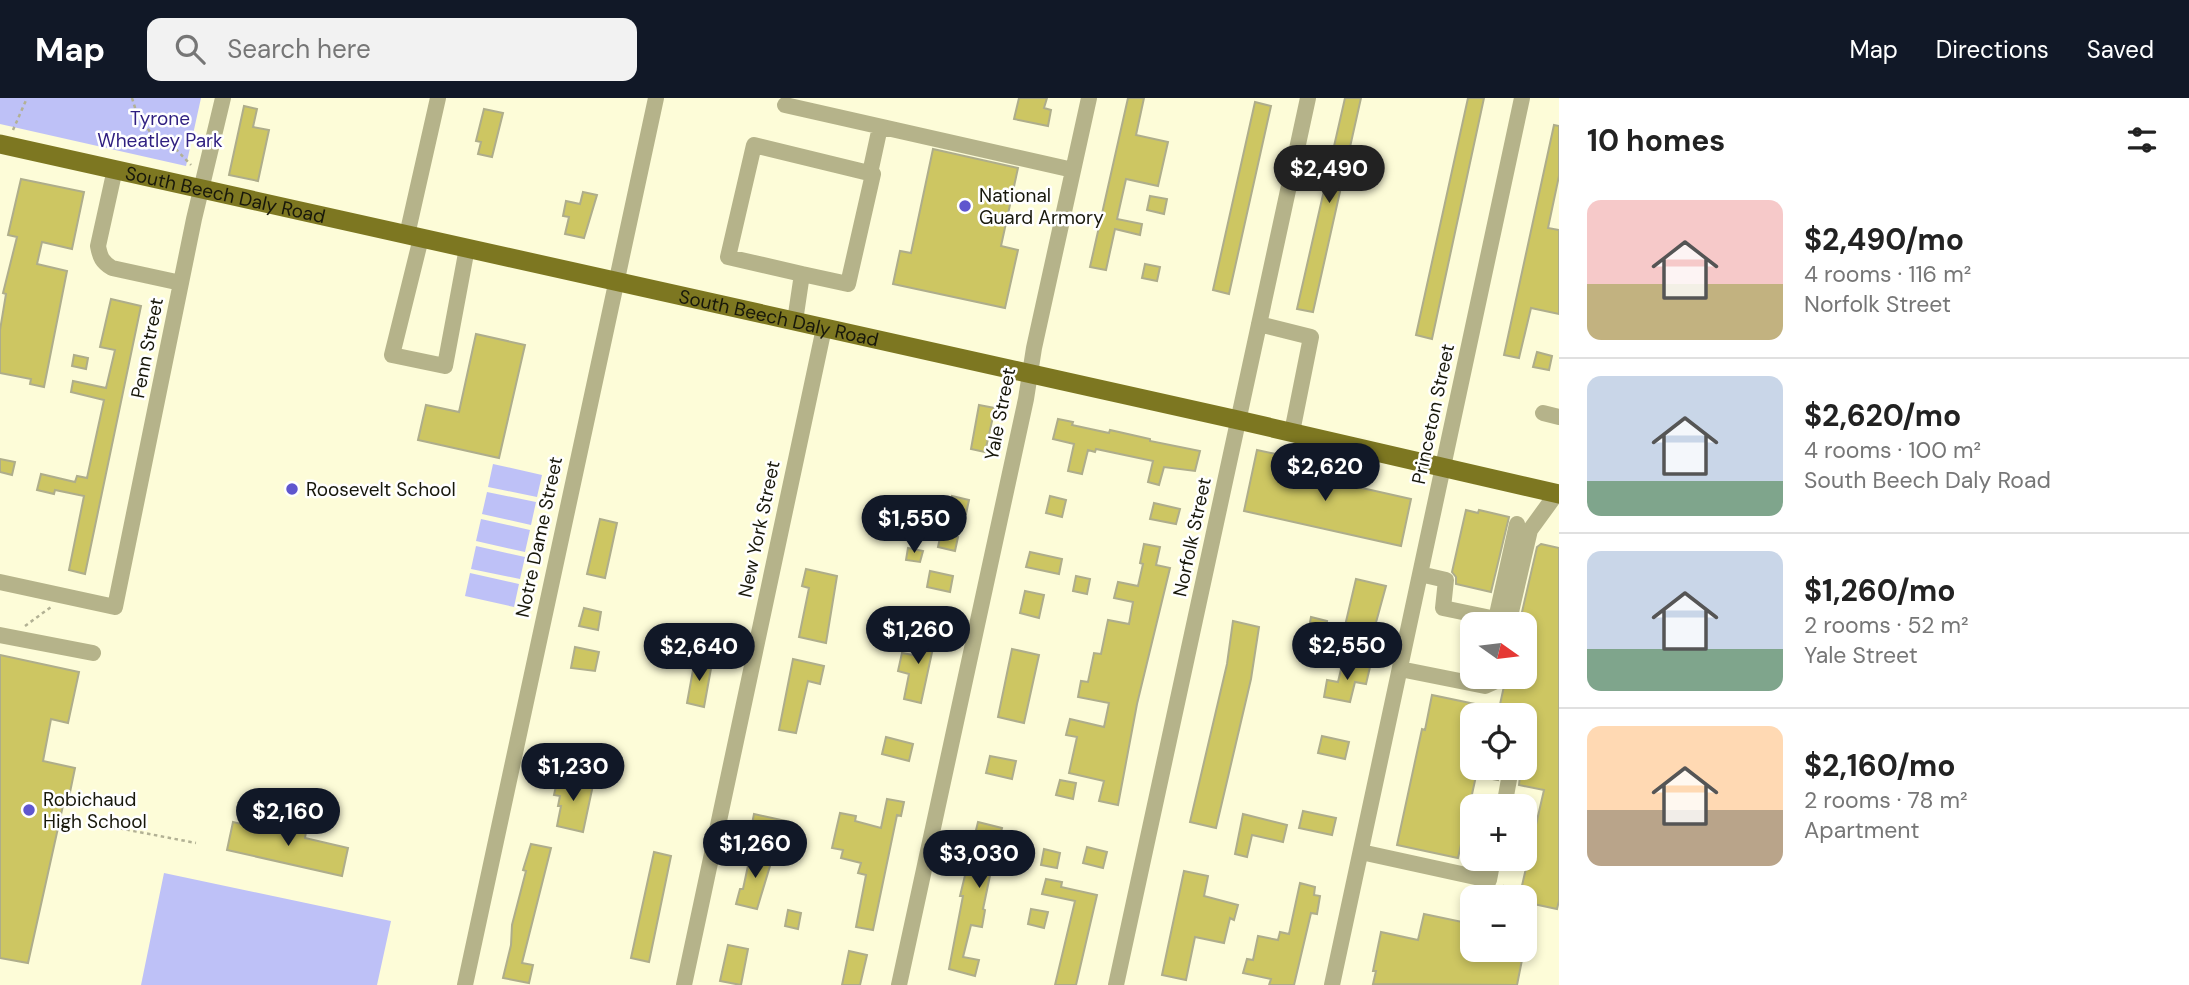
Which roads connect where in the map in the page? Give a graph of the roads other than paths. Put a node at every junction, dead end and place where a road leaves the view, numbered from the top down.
1 (223, 98) edge
2 (438, 98) edge
3 (656, 98) edge
4 (1089, 98) edge
5 (1308, 98) edge
6 (1522, 98) edge
7 (785, 105) dead end
8 (880, 127) junction
9 (6, 137) edge
10 (115, 169) junction
11 (1073, 170) junction
12 (870, 173) junction
13 (202, 189) junction
14 (414, 236) junction
15 (467, 248) junction
16 (802, 274) junction
17 (615, 281) junction
18 (181, 284) junction
19 (795, 321) junction
20 (1258, 324) junction
21 (824, 328) junction
22 (1030, 374) junction
23 (1238, 420) junction
24 (1292, 432) junction
25 (1442, 467) junction
26 (1558, 494) edge
27 (1517, 524) dead end
28 (1420, 574) junction
29 (0, 582) edge
30 (1511, 612) edge
31 (0, 635) edge
32 (93, 653) dead end
33 (1400, 669) junction
34 (1460, 681) edge
35 (1361, 852) junction
36 (1491, 871) edge
37 (465, 985) edge
38 (684, 985) edge
39 (899, 985) edge
40 (1116, 985) edge
41 (1332, 985) edge

1 - 13 street, Penn Street
2 - 14 street
3 - 17 street, Notre Dame Street
4 - 11 street, Yale Street
5 - 20 street, Norfolk Street
6 - 25 street, Princeton Street
7 - 8 street
8 - 11 street
8 - 12 street
9 - 10 main road, South Beech Daly Road
10 - 13 main road, South Beech Daly Road
10 - 18 street
11 - 22 street, Yale Street
12 - 16 street
12 - 16 street
13 - 14 main road, South Beech Daly Road
13 - 18 street, Penn Street
14 - 15 main road, South Beech Daly Road
14 - 15 street
15 - 17 main road, South Beech Daly Road
16 - 19 street
17 - 19 main road, South Beech Daly Road
17 - 37 street, Notre Dame Street
18 - 29 street, Penn Street
19 - 21 main road, South Beech Daly Road
20 - 23 street, Norfolk Street
20 - 24 street
21 - 22 main road, South Beech Daly Road
21 - 38 street, New York Street
22 - 23 main road, South Beech Daly Road
22 - 39 street, Yale Street
23 - 24 main road, South Beech Daly Road
23 - 40 street, Norfolk Street
24 - 25 main road, South Beech Daly Road
25 - 26 main road, South Beech Daly Road
25 - 28 street, Princeton Street
26 - 30 street
27 - 28 street
28 - 33 street, Princeton Street
31 - 32 street
33 - 34 street
33 - 35 street, Princeton Street
35 - 36 street
35 - 41 street, Princeton Street

